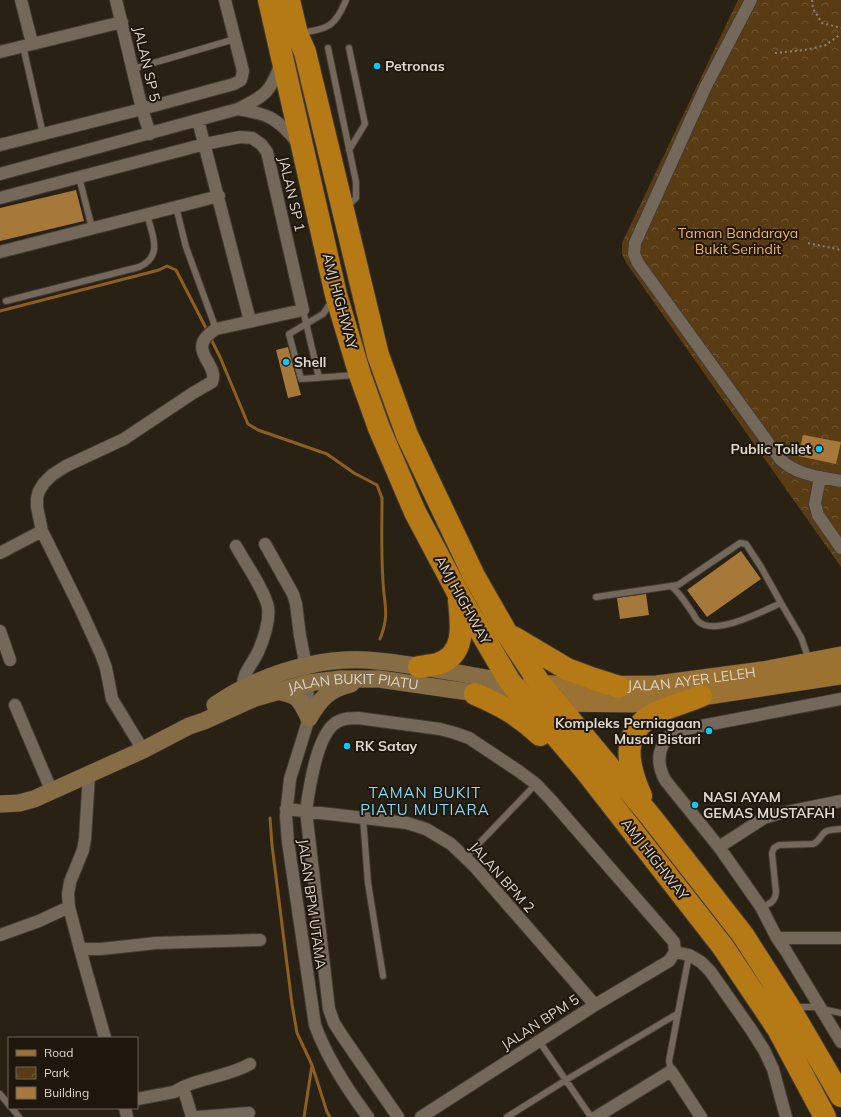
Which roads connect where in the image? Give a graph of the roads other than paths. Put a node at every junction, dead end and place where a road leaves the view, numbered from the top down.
1 (21, 0) edge
2 (116, 0) edge
3 (225, 0) edge
4 (269, 0) edge
5 (289, 0) edge
6 (346, 0) edge
7 (751, 0) edge
8 (122, 22) junction
9 (297, 34) junction
10 (235, 39) junction
11 (27, 44) junction
12 (328, 48) dead end
13 (348, 48) dead end
14 (0, 52) edge
15 (282, 60) junction
16 (133, 69) junction
17 (142, 109) junction
18 (238, 109) junction
19 (198, 120) junction
20 (43, 134) junction
21 (150, 134) junction
22 (205, 144) junction
23 (0, 145) edge
24 (302, 148) junction
25 (349, 150) junction
26 (0, 174) edge
27 (79, 177) junction
28 (219, 196) junction
29 (0, 198) edge
30 (176, 207) junction
31 (343, 211) junction
32 (146, 214) junction
33 (92, 228) junction
34 (0, 252) edge
35 (336, 296) junction
36 (6, 301) dead end
37 (303, 310) junction
38 (250, 321) junction
39 (306, 324) junction
40 (211, 333) junction
41 (360, 375) junction
42 (319, 378) junction
43 (820, 476) junction
44 (841, 481) edge
45 (42, 531) junction
46 (265, 544) dead end
47 (236, 546) dead end
48 (841, 548) edge
49 (0, 552) edge
50 (671, 586) junction
51 (459, 595) junction
52 (596, 597) dead end
53 (781, 603) junction
54 (0, 631) edge
55 (506, 632) junction
56 (841, 656) edge
57 (10, 660) dead end
58 (351, 660) junction
59 (810, 662) junction
60 (791, 665) junction
61 (306, 666) junction
62 (419, 667) junction
63 (841, 676) edge
64 (379, 679) junction
65 (510, 682) junction
66 (307, 683) junction
67 (272, 684) junction
68 (541, 685) junction
69 (619, 687) junction
70 (243, 688) junction
71 (475, 694) junction
72 (701, 696) junction
73 (841, 699) edge
74 (524, 700) junction
75 (556, 702) junction
76 (15, 705) dead end
77 (309, 718) junction
78 (189, 726) junction
79 (143, 750) junction
80 (586, 770) junction
81 (89, 775) junction
82 (536, 784) junction
83 (52, 792) junction
84 (841, 801) edge
85 (0, 804) edge
86 (286, 809) junction
87 (306, 811) junction
88 (650, 817) junction
89 (363, 818) junction
90 (841, 830) edge
91 (719, 847) junction
92 (466, 858) junction
93 (69, 907) junction
94 (761, 907) junction
95 (0, 934) edge
96 (777, 938) junction
97 (841, 938) edge
98 (260, 940) dead end
99 (80, 950) junction
100 (676, 952) junction
101 (689, 955) junction
102 (383, 976) dead end
103 (595, 1005) junction
104 (788, 1008) junction
105 (820, 1008) junction
106 (841, 1013) edge
107 (678, 1014) junction
108 (105, 1037) edge
109 (539, 1041) junction
110 (841, 1042) edge
111 (250, 1064) dead end
112 (671, 1071) junction
113 (566, 1080) junction
114 (183, 1088) junction
115 (0, 1094) edge
116 (841, 1096) edge
117 (138, 1100) edge
118 (8, 1104) edge
119 (13, 1109) edge
120 (249, 1113) dead end
121 (19, 1117) edge
122 (192, 1117) edge
123 (198, 1117) edge
124 (368, 1117) edge
125 (398, 1117) edge
126 (421, 1117) edge
127 (507, 1117) edge
128 (591, 1117) edge
129 (596, 1117) edge
130 (701, 1117) edge
131 (786, 1117) edge
132 (825, 1117) edge

1 - 11 street
2 - 8 street, JALAN SP 5
3 - 10 street
4 - 15 highway, AMJ HIGHWAY
5 - 9 highway, AMJ HIGHWAY
6 - 9 lane
7 - 43 street
8 - 11 street
8 - 16 street, JALAN SP 5
9 - 31 highway, AMJ HIGHWAY
10 - 16 lane
10 - 17 street
11 - 14 street
11 - 20 lane
12 - 25 lane
13 - 25 lane
15 - 18 street
15 - 24 highway, AMJ HIGHWAY
16 - 17 street, JALAN SP 5
17 - 20 street
17 - 21 street, JALAN SP 5
18 - 19 street
18 - 24 street
19 - 21 street
19 - 22 street
20 - 23 street
21 - 26 street
22 - 27 street
22 - 28 street
22 - 37 street, JALAN SP 1
24 - 35 highway, AMJ HIGHWAY
25 - 31 lane
27 - 29 street
27 - 33 lane
28 - 30 street
28 - 38 street
30 - 32 street
30 - 40 lane
31 - 55 highway, AMJ HIGHWAY
32 - 33 street
32 - 36 lane
33 - 34 street
35 - 39 lane
35 - 41 highway, AMJ HIGHWAY
37 - 38 street
37 - 39 lane
38 - 40 street
39 - 42 lane
39 - 42 lane
40 - 45 street
41 - 42 lane
41 - 51 highway, AMJ HIGHWAY
43 - 44 street
43 - 48 street
45 - 49 street
45 - 79 street
46 - 61 street
47 - 70 street
50 - 52 lane
50 - 53 lane
50 - 53 lane
51 - 62 highway
51 - 65 highway, AMJ HIGHWAY
53 - 59 lane
54 - 57 street
55 - 68 highway, AMJ HIGHWAY
55 - 69 highway
56 - 59 main road, JALAN AYER LELEH
58 - 61 main road, JALAN BUKIT PIATU
58 - 62 main road, JALAN BUKIT PIATU
58 - 66 main road
59 - 60 main road, JALAN AYER LELEH
60 - 63 main road
60 - 69 main road, JALAN AYER LELEH
61 - 67 main road, JALAN BUKIT PIATU
62 - 65 main road, JALAN BUKIT PIATU
63 - 72 main road, JALAN AYER LELEH
64 - 66 main road, JALAN BUKIT PIATU
64 - 71 main road, JALAN BUKIT PIATU
64 - 77 main road
65 - 68 main road, JALAN AYER LELEH
65 - 74 highway, AMJ HIGHWAY
66 - 67 main road
66 - 77 street, JALAN BPM UTAMA
67 - 70 main road, JALAN BUKIT PIATU
67 - 77 main road
67 - 78 main road, JALAN BUKIT PIATU
68 - 69 main road, JALAN AYER LELEH
68 - 75 highway, AMJ HIGHWAY
70 - 78 main road, JALAN BUKIT PIATU
71 - 74 main road, JALAN BUKIT PIATU
71 - 80 highway
72 - 75 main road, JALAN AYER LELEH
72 - 88 highway
73 - 91 street
74 - 75 main road, JALAN AYER LELEH
74 - 80 highway, AMJ HIGHWAY
75 - 88 highway, AMJ HIGHWAY
76 - 83 street
77 - 86 street, JALAN BPM UTAMA
78 - 79 main road, JALAN BUKIT PIATU
79 - 81 main road, JALAN BUKIT PIATU
80 - 132 highway, AMJ HIGHWAY
81 - 83 main road, JALAN BUKIT PIATU
81 - 93 street
82 - 87 street
82 - 92 lane
82 - 100 street
83 - 85 main road, JALAN BUKIT PIATU
84 - 91 street
86 - 87 street, JALAN BPM 2
86 - 124 street, JALAN BPM UTAMA
87 - 89 street, JALAN BPM 2
87 - 125 street
88 - 104 highway, AMJ HIGHWAY
89 - 92 street, JALAN BPM 2
89 - 102 lane
90 - 94 lane
91 - 94 street
92 - 103 street, JALAN BPM 2
93 - 95 street
93 - 99 street
94 - 96 street
96 - 97 street
96 - 105 street
98 - 99 street
99 - 108 street
100 - 101 street
100 - 103 street, JALAN BPM 5
101 - 107 lane
101 - 131 street
103 - 109 street, JALAN BPM 5
104 - 105 lane
104 - 116 highway, AMJ HIGHWAY
105 - 106 lane
105 - 110 street
107 - 112 lane
107 - 113 lane
109 - 113 lane
109 - 126 street, JALAN BPM 5
111 - 114 street
112 - 129 street
112 - 130 street
113 - 127 lane
113 - 128 lane
114 - 117 street
114 - 122 street
115 - 118 lane
119 - 121 lane
120 - 123 street

